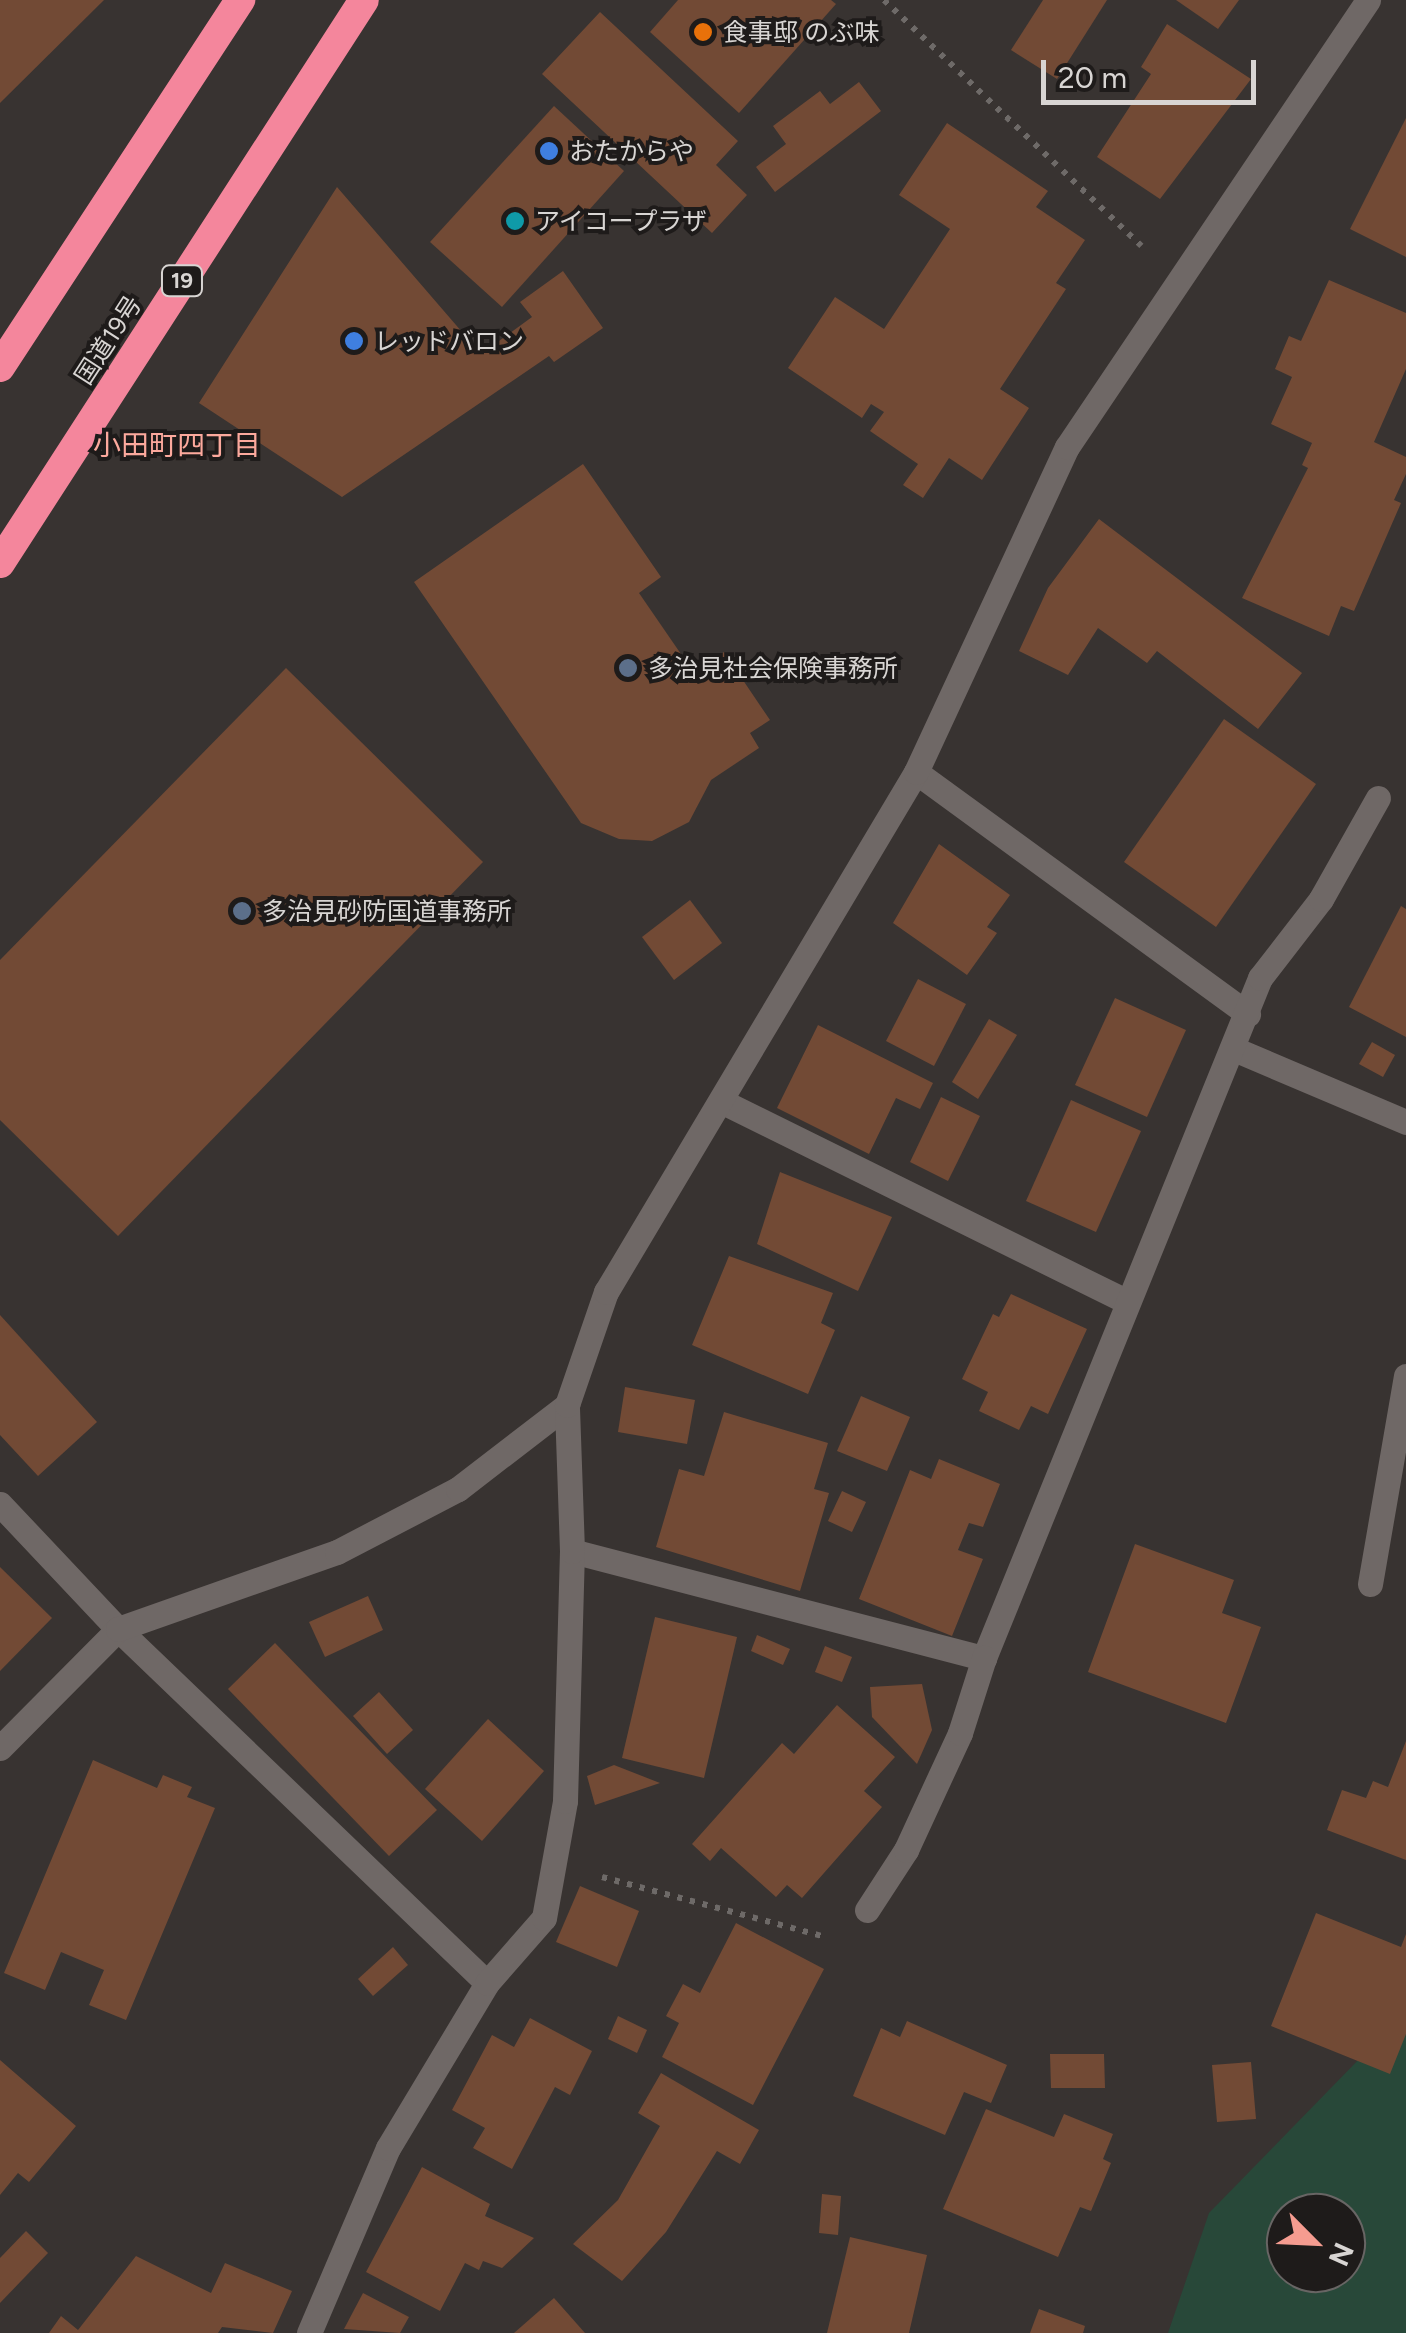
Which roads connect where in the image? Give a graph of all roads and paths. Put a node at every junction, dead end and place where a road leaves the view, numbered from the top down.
1 (240, 0) edge
2 (364, 0) edge
3 (884, 0) edge
4 (1368, 0) edge
5 (1178, 281) junction
6 (0, 367) edge
7 (0, 562) edge
8 (916, 772) junction
9 (1378, 798) dead end
10 (1248, 1014) junction
11 (1234, 1049) junction
12 (723, 1102) junction
13 (1406, 1122) edge
14 (1128, 1302) junction
15 (1406, 1376) edge
16 (567, 1405) junction
17 (0, 1504) edge
18 (572, 1550) junction
19 (1370, 1584) dead end
20 (118, 1630) junction
21 (984, 1658) junction
22 (0, 1748) edge
23 (554, 1864) junction
24 (868, 1910) joint
25 (487, 1982) junction
26 (309, 2333) edge

1 - 6 highway
2 - 7 highway, 国道19号 / 19
3 - 5 path
4 - 5 street
5 - 8 street
8 - 10 street
8 - 12 street
9 - 10 street
10 - 11 street
11 - 13 street
11 - 14 street
12 - 14 street
12 - 16 street
14 - 21 street
15 - 19 street
16 - 18 street
16 - 20 street
17 - 20 street
18 - 21 street
18 - 23 street
20 - 22 street
20 - 25 street
21 - 24 street
23 - 24 path
23 - 25 street
25 - 26 street

